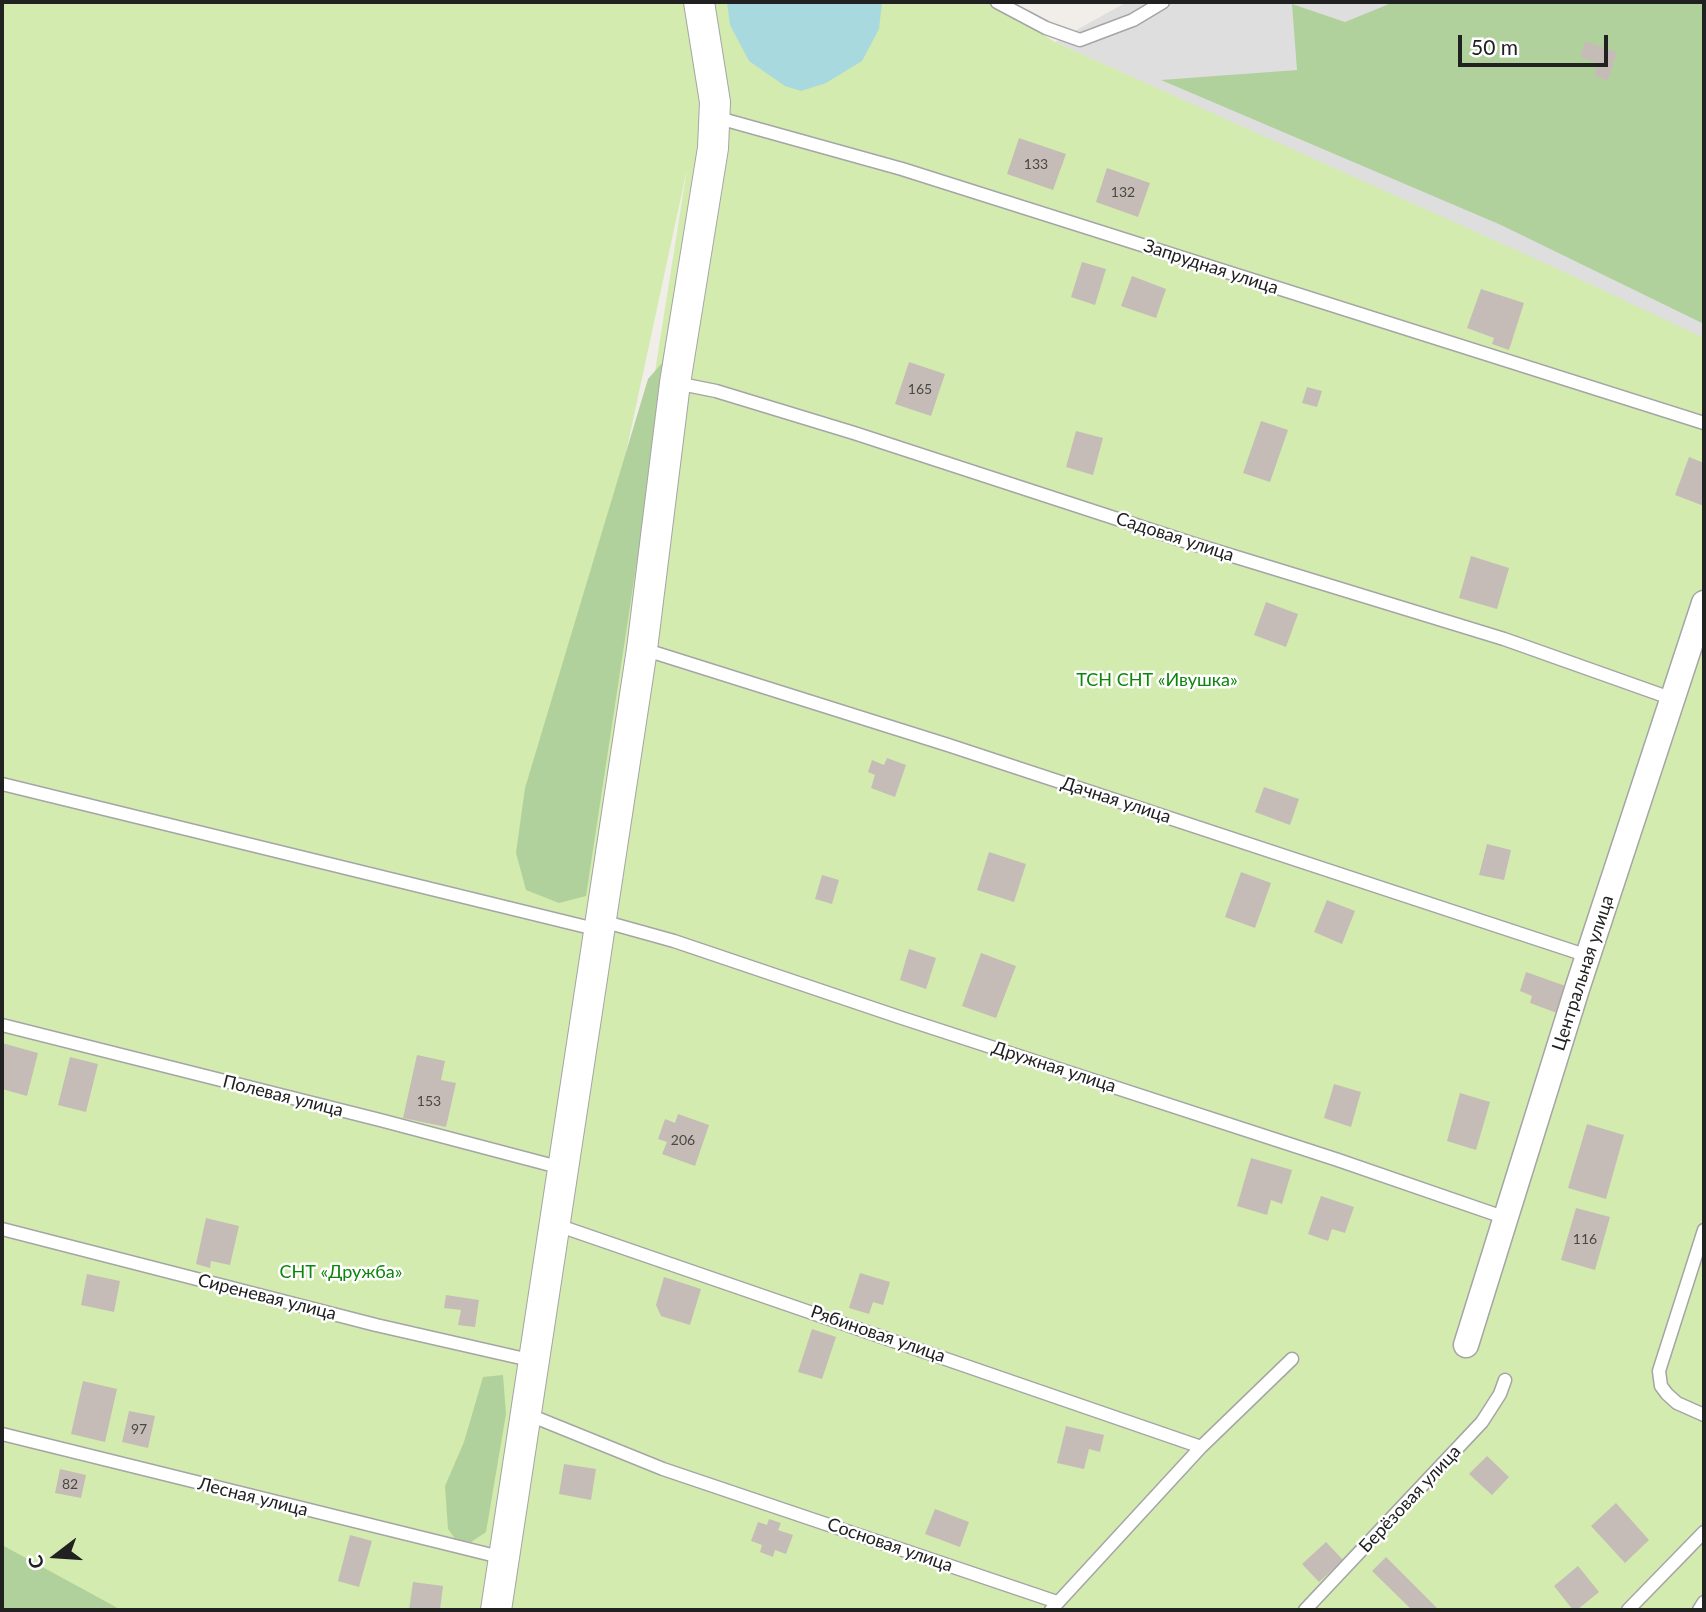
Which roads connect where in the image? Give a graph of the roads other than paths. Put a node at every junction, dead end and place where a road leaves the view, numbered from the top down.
1 (699, 2) edge
2 (997, 2) edge
3 (1163, 2) edge
4 (715, 117) junction
5 (675, 383) junction
6 (1704, 423) edge
7 (1704, 603) edge
8 (642, 649) junction
9 (1673, 699) junction
10 (2, 784) edge
11 (600, 925) junction
12 (1588, 956) junction
13 (2, 1025) edge
14 (563, 1169) junction
15 (1506, 1219) junction
16 (554, 1224) junction
17 (2, 1229) edge
18 (1704, 1230) edge
19 (1466, 1345) dead end
20 (1292, 1359) dead end
21 (534, 1361) junction
22 (1505, 1380) dead end
23 (526, 1413) junction
24 (1704, 1415) edge
25 (2, 1433) edge
26 (1201, 1447) junction
27 (1704, 1532) edge
28 (504, 1559) junction
29 (1704, 1602) edge
30 (1054, 1606) edge
31 (496, 1610) edge
32 (1305, 1610) edge
33 (1628, 1610) edge
34 (1699, 1610) edge

1 - 4 street
2 - 3 lane
4 - 5 street
4 - 6 lane, Запрудная улица
5 - 8 street
5 - 9 lane, Садовая улица
7 - 9 street, Центральная улица
8 - 11 street
8 - 12 lane, Дачная улица
9 - 12 street, Центральная улица
10 - 11 lane, Дружная улица
11 - 14 street
11 - 15 lane, Дружная улица
12 - 15 street, Центральная улица
13 - 14 lane, Полевая улица
14 - 16 street
15 - 19 street, Центральная улица
16 - 21 street
16 - 26 lane, Рябиновая улица
17 - 21 lane, Сиреневая улица
18 - 24 lane
20 - 26 lane, Сосновая улица
21 - 23 street
22 - 32 lane, Берёзовая улица
23 - 28 street
23 - 30 lane, Сосновая улица
25 - 28 lane, Лесная улица
26 - 30 lane, Сосновая улица
27 - 33 lane
28 - 31 street
29 - 34 lane

